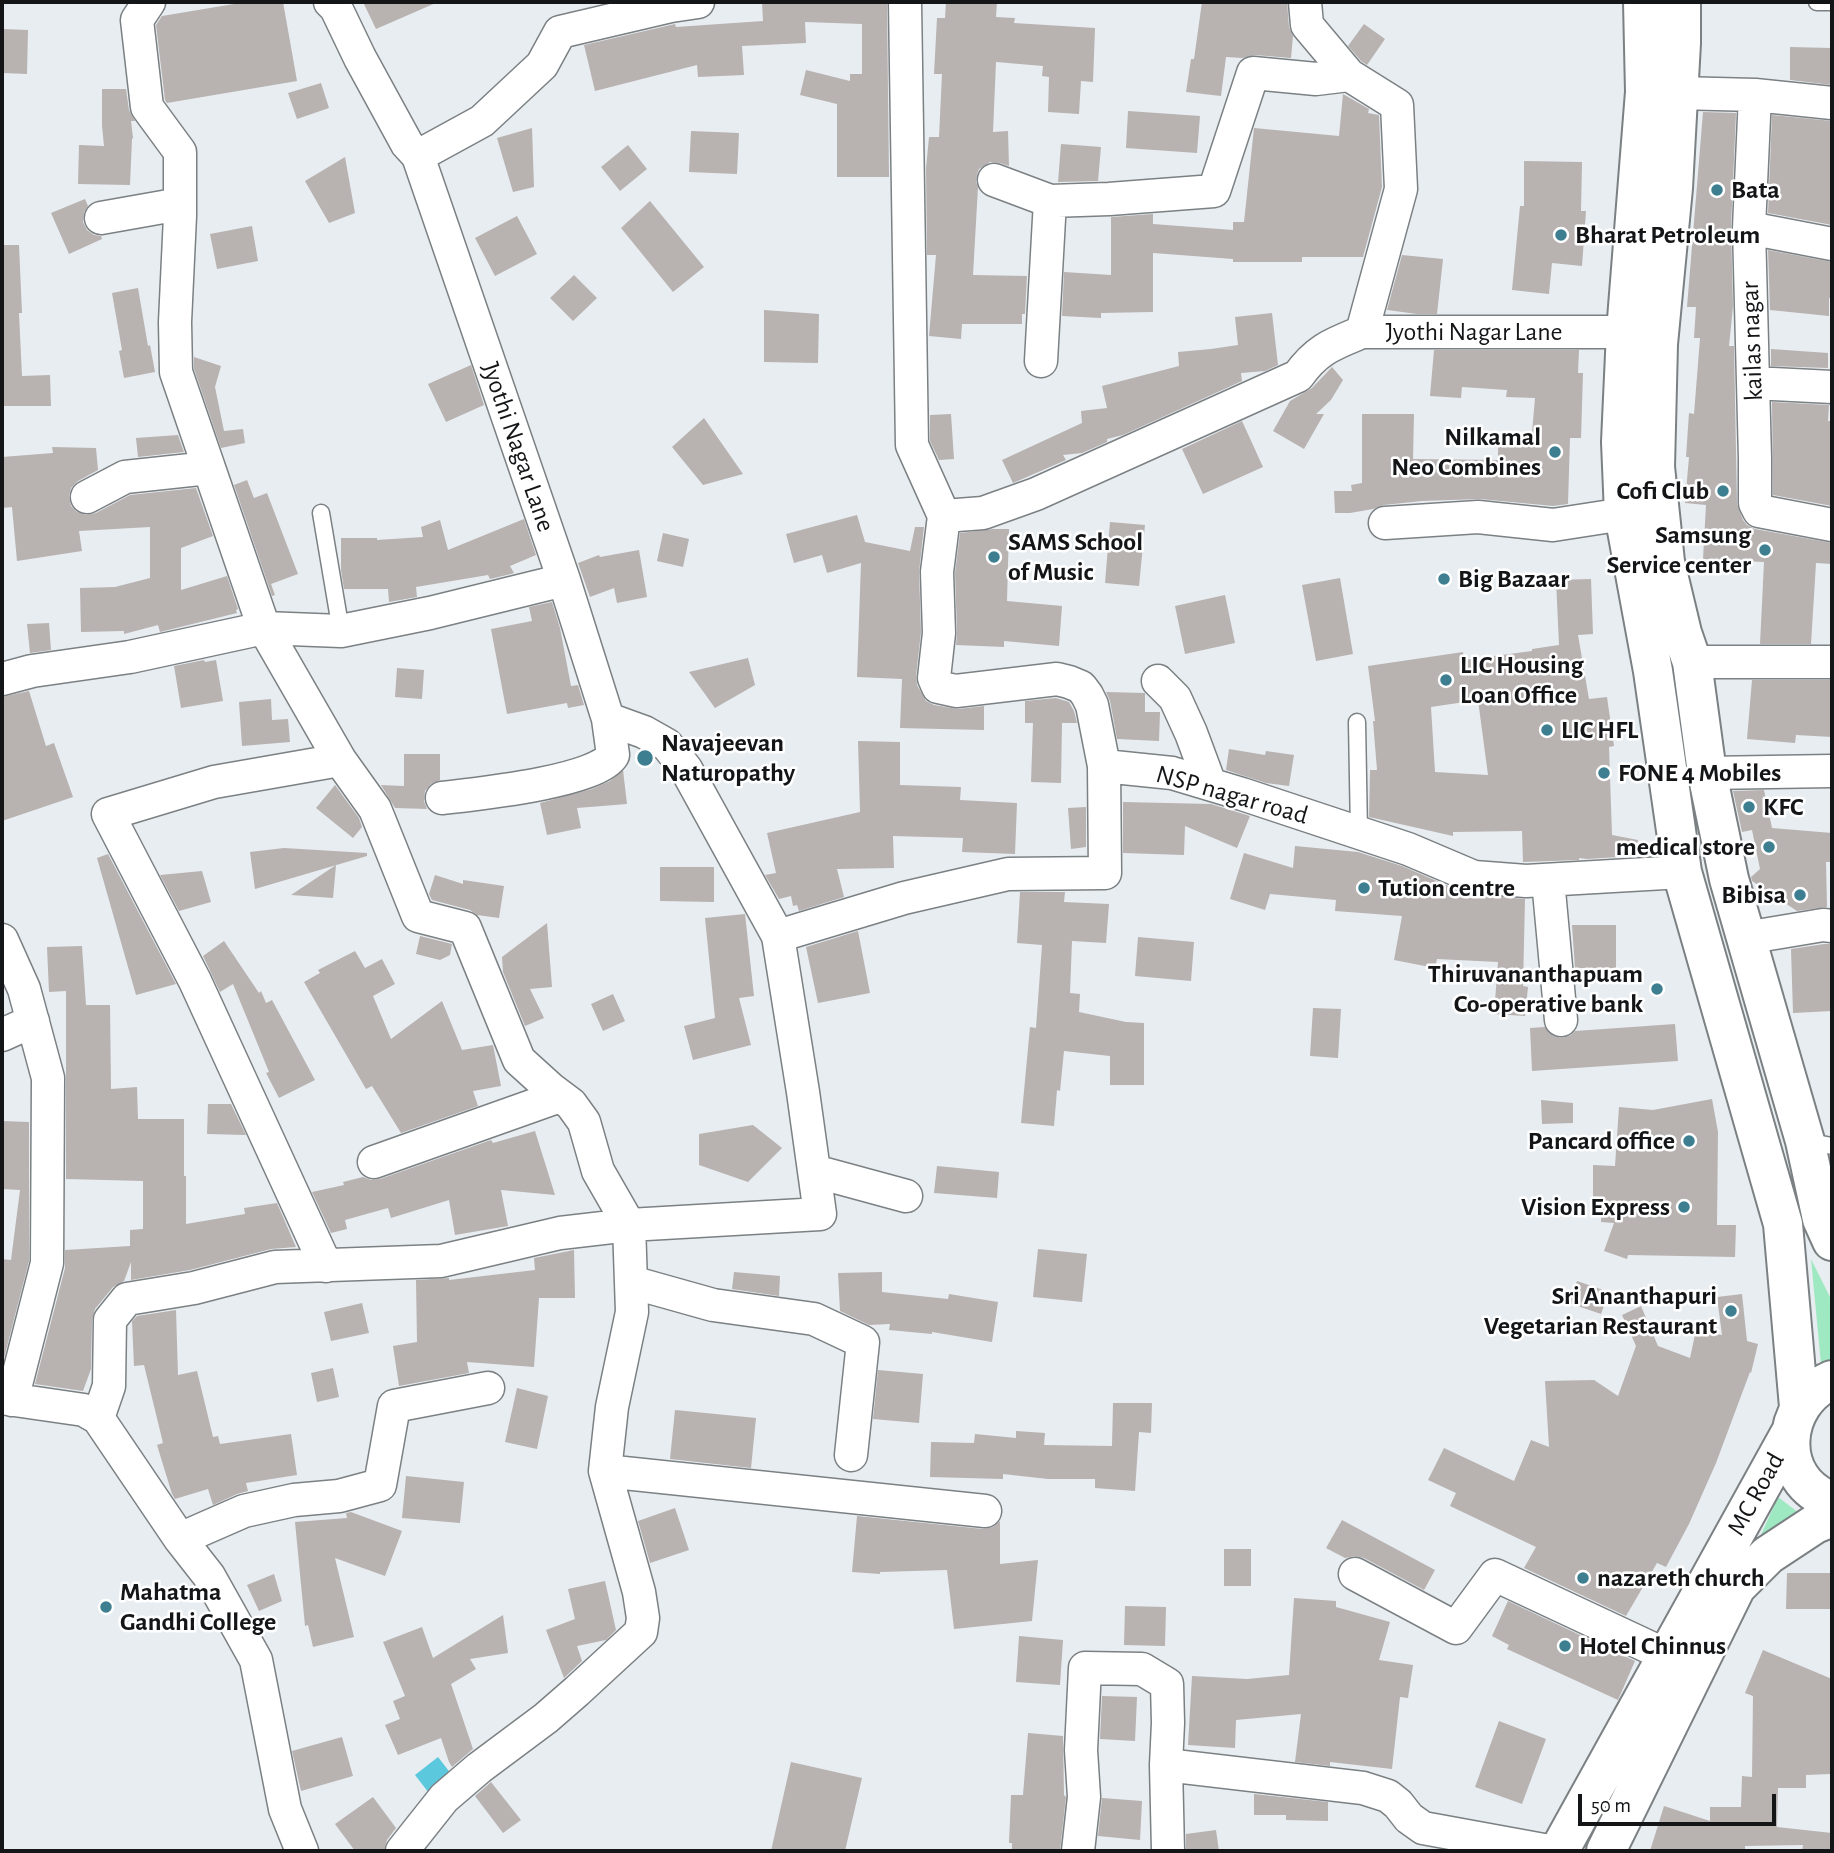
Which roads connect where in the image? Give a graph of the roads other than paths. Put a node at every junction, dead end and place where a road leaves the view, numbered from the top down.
1 (149, 2) edge
2 (330, 2) edge
3 (698, 2) edge
4 (905, 2) edge
5 (1305, 2) edge
6 (1643, 2) edge
7 (1681, 2) edge
8 (1817, 2) edge
9 (1832, 2) edge
10 (1349, 75) junction
11 (1678, 93) junction
12 (1755, 95) junction
13 (1832, 103) edge
14 (418, 156) junction
15 (994, 180) dead end
16 (1050, 201) junction
17 (180, 204) junction
18 (101, 218) dead end
19 (1749, 228) junction
20 (1832, 244) edge
21 (1363, 332) junction
22 (1626, 332) junction
23 (1041, 361) dead end
24 (1753, 383) junction
25 (1832, 387) edge
26 (209, 468) junction
27 (87, 497) dead end
28 (321, 513) dead end
29 (1624, 514) junction
30 (944, 516) junction
31 (1385, 523) dead end
32 (1832, 525) edge
33 (564, 580) junction
34 (264, 628) junction
35 (341, 631) junction
36 (1692, 662) junction
37 (1832, 662) edge
38 (2, 679) edge
39 (1158, 681) dead end
40 (607, 719) junction
41 (1357, 722) dead end
42 (340, 760) junction
43 (1104, 766) junction
44 (1832, 771) edge
45 (1707, 773) junction
46 (1210, 784) junction
47 (442, 799) dead end
48 (1359, 833) junction
49 (1682, 872) junction
50 (1548, 880) junction
51 (1832, 926) edge
52 (778, 936) junction
53 (1745, 938) junction
54 (2, 940) edge
55 (1561, 1020) dead end
56 (33, 1021) junction
57 (2, 1035) edge
58 (560, 1096) junction
59 (1819, 1144) edge
60 (374, 1162) dead end
61 (814, 1171) junction
62 (906, 1196) dead end
63 (1783, 1224) junction
64 (629, 1225) junction
65 (1827, 1230) edge
66 (326, 1266) junction
67 (631, 1282) junction
68 (1832, 1380) edge
69 (488, 1388) dead end
70 (7, 1399) edge
71 (98, 1418) junction
72 (1795, 1420) junction
73 (851, 1455) dead end
74 (605, 1471) junction
75 (1832, 1501) edge
76 (985, 1511) dead end
77 (1832, 1517) edge
78 (180, 1539) junction
79 (1355, 1574) dead end
80 (1668, 1656) junction
81 (1166, 1765) junction
82 (302, 1851) edge
83 (402, 1851) edge
84 (1077, 1851) edge
85 (1168, 1851) edge
86 (1549, 1851) edge
87 (1559, 1851) edge
88 (1606, 1851) edge

1 - 17 street
2 - 14 street, Jyothi Nagar Lane
3 - 14 street
4 - 30 street
5 - 10 street, Jyothi Nagar Lane
6 - 22 main road
7 - 11 main road
8 - 9 lane
10 - 16 street
10 - 21 street, Jyothi Nagar Lane
11 - 12 street
11 - 36 main road
12 - 13 street
12 - 19 street, kailas nagar
14 - 33 street, Jyothi Nagar Lane
15 - 16 street
16 - 23 street
17 - 18 street
17 - 26 street
19 - 20 street
19 - 24 street, kailas nagar
21 - 22 street, Jyothi Nagar Lane
21 - 30 street
22 - 29 main road
24 - 25 street
24 - 32 street, kailas nagar
26 - 27 street
26 - 34 street
28 - 35 lane
29 - 31 street
29 - 49 main road
30 - 43 street
33 - 35 street
33 - 40 street, Jyothi Nagar Lane
34 - 35 street
34 - 38 street
34 - 42 street
36 - 37 street
36 - 45 main road
39 - 46 street
40 - 47 street, Jyothi Nagar Lane
40 - 52 street
41 - 48 lane
42 - 58 street
42 - 66 street
43 - 46 street, NSP nagar road
43 - 52 street
44 - 45 street
45 - 53 main road
46 - 48 street, NSP nagar road
48 - 50 street, NSP nagar road
49 - 50 street, NSP nagar road
49 - 63 main road
50 - 55 street
51 - 53 street
52 - 61 street
53 - 59 main road
54 - 56 street
56 - 57 street
56 - 70 street
58 - 60 street
58 - 64 street
59 - 65 main road
61 - 62 street
61 - 64 street
63 - 65 main road
63 - 72 main road
64 - 66 street
64 - 67 street
66 - 71 street
67 - 73 street
67 - 74 street
68 - 72 main road, MC Road
69 - 78 street
70 - 71 street
71 - 78 street
72 - 75 main road
72 - 80 main road, MC Road
74 - 76 street
74 - 83 street
77 - 88 main road, MC Road
78 - 82 street
79 - 80 street
80 - 87 main road, MC Road
81 - 84 street
81 - 85 street
81 - 86 street

